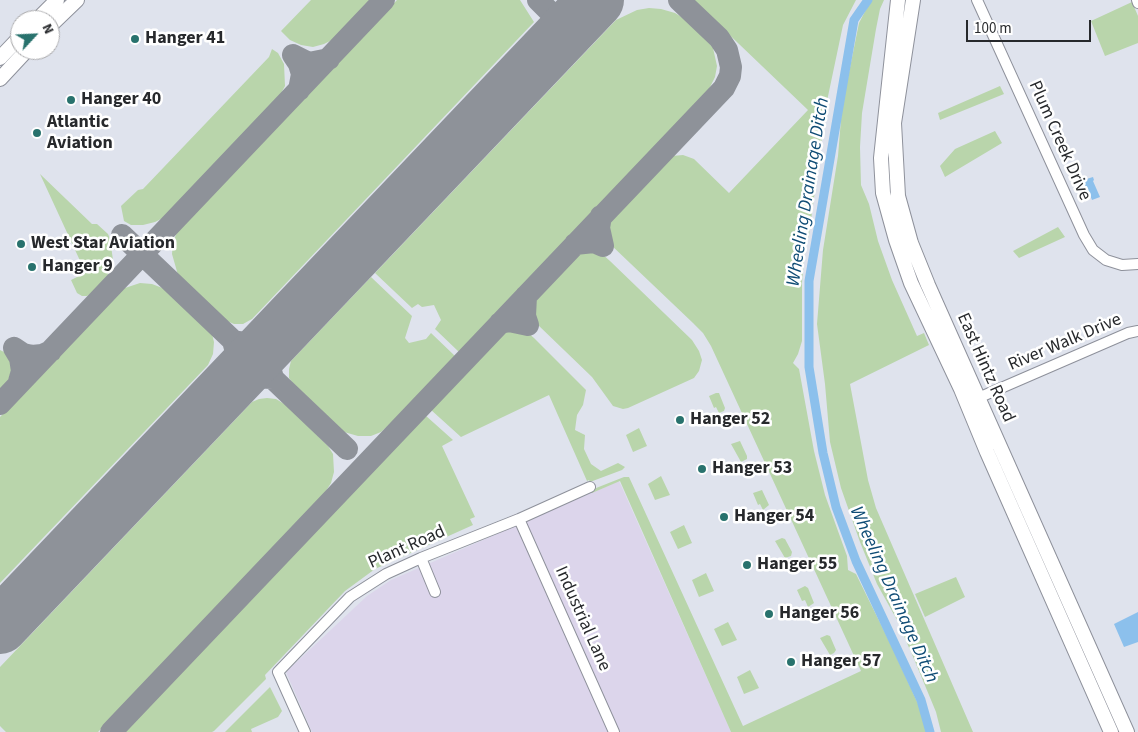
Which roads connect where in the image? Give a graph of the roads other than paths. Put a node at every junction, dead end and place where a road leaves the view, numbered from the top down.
1 (57, 0) edge
2 (77, 0) edge
3 (898, 0) edge
4 (913, 0) edge
5 (977, 0) edge
6 (47, 10) edge
7 (60, 16) edge
8 (10, 48) edge
9 (0, 58) edge
10 (18, 60) edge
11 (0, 79) edge
12 (1138, 264) edge
13 (1138, 330) edge
14 (978, 398) junction
15 (590, 487) dead end
16 (519, 519) junction
17 (421, 558) junction
18 (435, 592) dead end
19 (305, 732) edge
20 (614, 732) edge
21 (1111, 732) edge
22 (1127, 732) edge

1 - 6 main road
2 - 7 main road
3 - 21 main road, East Hintz Road
4 - 14 main road, East Hintz Road
5 - 12 street, Plum Creek Drive
8 - 9 main road
10 - 11 main road
13 - 14 street, River Walk Drive
14 - 22 main road, East Hintz Road
15 - 16 street, Plant Road
16 - 17 street, Plant Road
16 - 20 street, Industrial Lane
17 - 18 street
17 - 19 street, Plant Road

